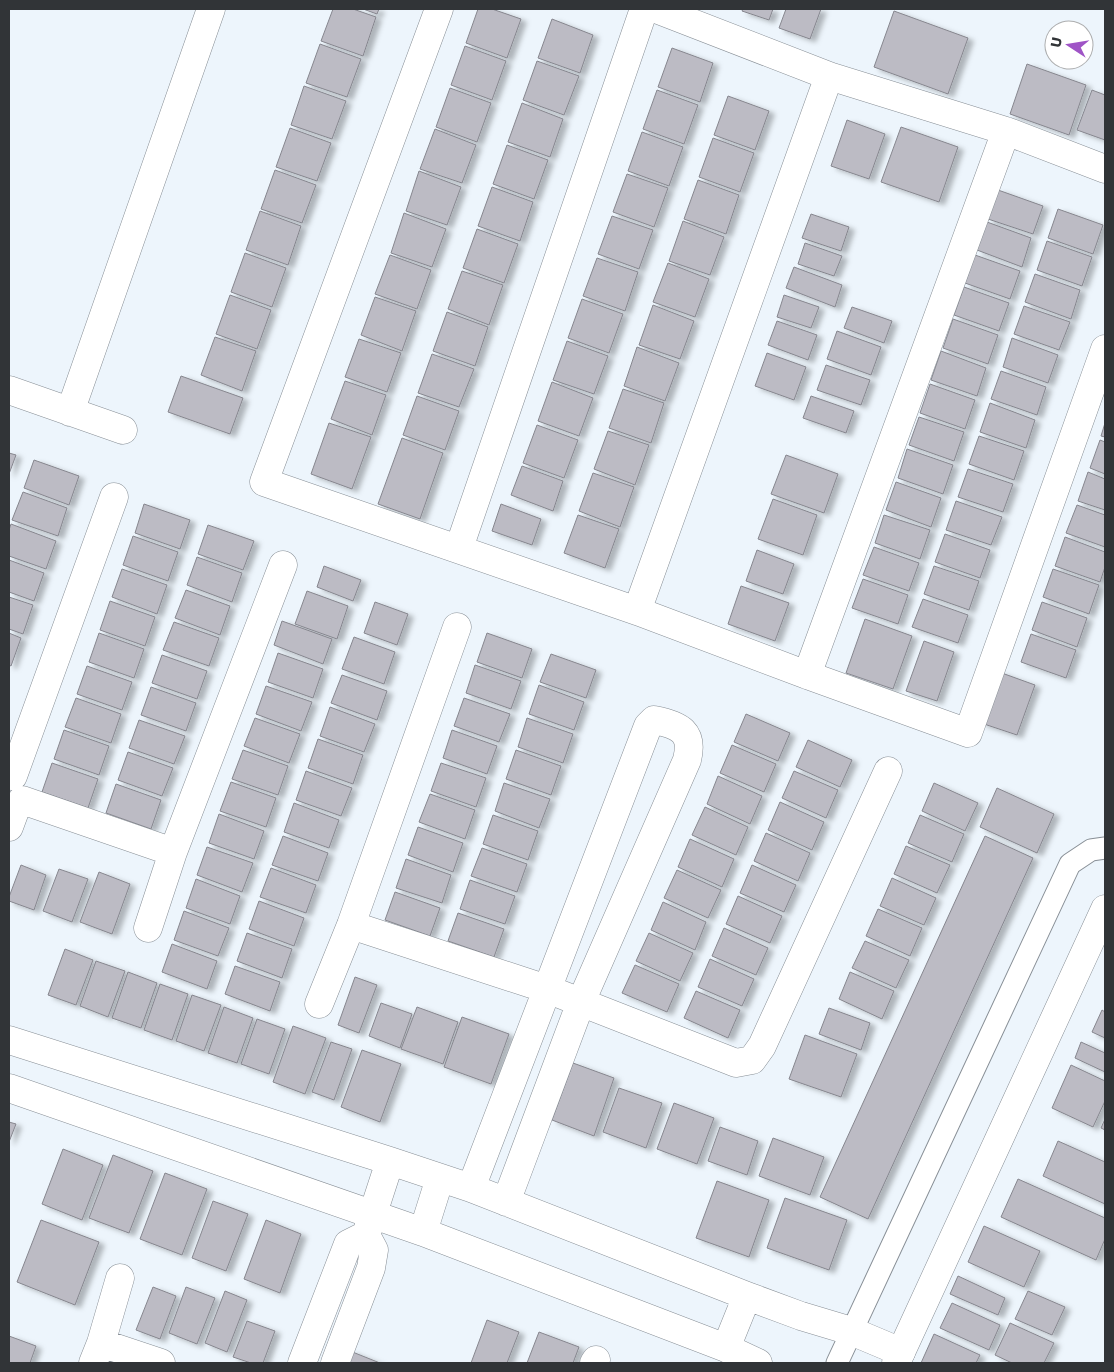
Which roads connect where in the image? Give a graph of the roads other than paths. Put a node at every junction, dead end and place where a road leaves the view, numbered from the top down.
1 (211, 9) edge
2 (439, 9) edge
3 (644, 9) edge
4 (656, 9) edge
5 (829, 76) junction
6 (1006, 131) junction
7 (1105, 169) edge
8 (1105, 349) edge
9 (9, 390) edge
10 (70, 412) junction
11 (123, 430) dead end
12 (114, 497) dead end
13 (459, 548) junction
14 (283, 565) dead end
15 (637, 611) junction
16 (458, 627) dead end
17 (807, 676) junction
18 (888, 771) dead end
19 (13, 799) edge
20 (1105, 848) edge
21 (173, 852) junction
22 (1105, 909) edge
23 (351, 925) junction
24 (148, 928) dead end
25 (547, 989) junction
26 (581, 1002) junction
27 (319, 1004) dead end
28 (9, 1040) edge
29 (9, 1088) edge
30 (390, 1161) junction
31 (440, 1178) junction
32 (471, 1188) junction
33 (506, 1202) junction
34 (369, 1225) junction
35 (423, 1232) junction
36 (120, 1278) dead end
37 (747, 1296) junction
38 (851, 1331) junction
39 (311, 1337) junction
40 (726, 1348) junction
41 (97, 1353) edge
42 (338, 1356) edge
43 (898, 1358) edge
44 (161, 1363) edge
45 (302, 1363) edge
46 (758, 1363) edge
47 (836, 1363) edge

1 - 10 street
2 - 13 street
3 - 13 street
4 - 5 street
5 - 6 street
5 - 15 street
6 - 7 street
6 - 17 street
8 - 17 street
9 - 10 street
10 - 11 street
12 - 19 street
13 - 15 street
14 - 21 street
15 - 17 street
16 - 23 street
18 - 26 street
19 - 21 street
20 - 38 lane
21 - 24 street
22 - 43 street
23 - 25 street
23 - 27 street
25 - 26 street
25 - 26 street
25 - 32 street
26 - 33 street
28 - 30 street
29 - 34 street
30 - 31 street
30 - 34 street
31 - 32 street
31 - 35 street
32 - 33 street
33 - 37 street
34 - 35 street
34 - 39 street
34 - 42 street
35 - 40 street
36 - 41 street
37 - 38 street
37 - 40 street
38 - 43 street
38 - 47 lane
39 - 42 street
39 - 45 street
40 - 46 street
41 - 44 street

